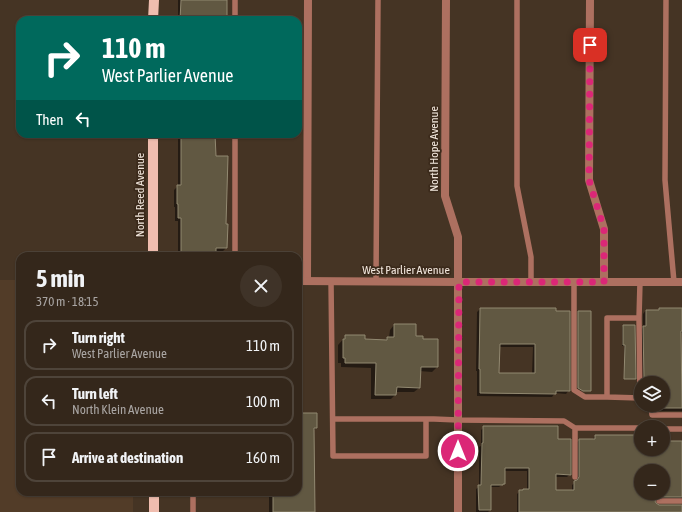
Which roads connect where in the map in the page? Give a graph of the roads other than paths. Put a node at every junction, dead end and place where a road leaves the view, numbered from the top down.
1 (154, 0) edge
2 (234, 0) edge
3 (308, 0) edge
4 (378, 0) edge
5 (446, 0) edge
6 (517, 0) edge
7 (590, 0) edge
8 (666, 0) edge
9 (154, 16) edge
10 (234, 16) edge
11 (153, 138) edge
12 (235, 138) edge
13 (153, 252) edge
14 (235, 252) edge
15 (302, 281) edge
16 (307, 281) junction
17 (331, 281) junction
18 (376, 281) junction
19 (459, 282) junction
20 (531, 282) junction
21 (574, 282) junction
22 (604, 282) junction
23 (640, 282) junction
24 (678, 282) edge
25 (639, 318) junction
26 (640, 376) edge
27 (607, 397) junction
28 (634, 398) edge
29 (652, 412) edge
30 (682, 415) edge
31 (333, 419) junction
32 (426, 419) junction
33 (458, 420) junction
34 (575, 428) junction
35 (634, 428) edge
36 (670, 428) edge
37 (682, 429) edge
38 (575, 477) dead end
39 (154, 496) edge
40 (193, 496) edge
41 (658, 501) dead end
42 (682, 501) edge
43 (154, 512) edge
44 (193, 512) edge
45 (458, 512) edge

1 - 9 main road
2 - 10 lane
3 - 16 street
4 - 18 lane
5 - 19 street, North Hope Avenue
6 - 20 lane
7 - 22 street
8 - 24 lane
11 - 13 main road, North Reed Avenue
12 - 14 lane
15 - 16 street, West Parlier Avenue
16 - 17 street, West Parlier Avenue
17 - 18 street, West Parlier Avenue
17 - 31 lane
18 - 19 street, West Parlier Avenue
19 - 20 street, West Parlier Avenue
19 - 33 street, North Hope Avenue
20 - 21 street, West Parlier Avenue
21 - 22 street, West Parlier Avenue
21 - 27 lane
22 - 23 street, West Parlier Avenue
23 - 24 street, West Parlier Avenue
23 - 25 lane
25 - 26 lane
25 - 27 lane
27 - 28 lane
29 - 30 lane
31 - 32 lane
31 - 32 lane
32 - 33 lane
33 - 34 lane
33 - 45 street, North Hope Avenue
34 - 35 lane
34 - 38 lane
36 - 37 lane
39 - 43 main road
40 - 44 lane
41 - 42 lane

